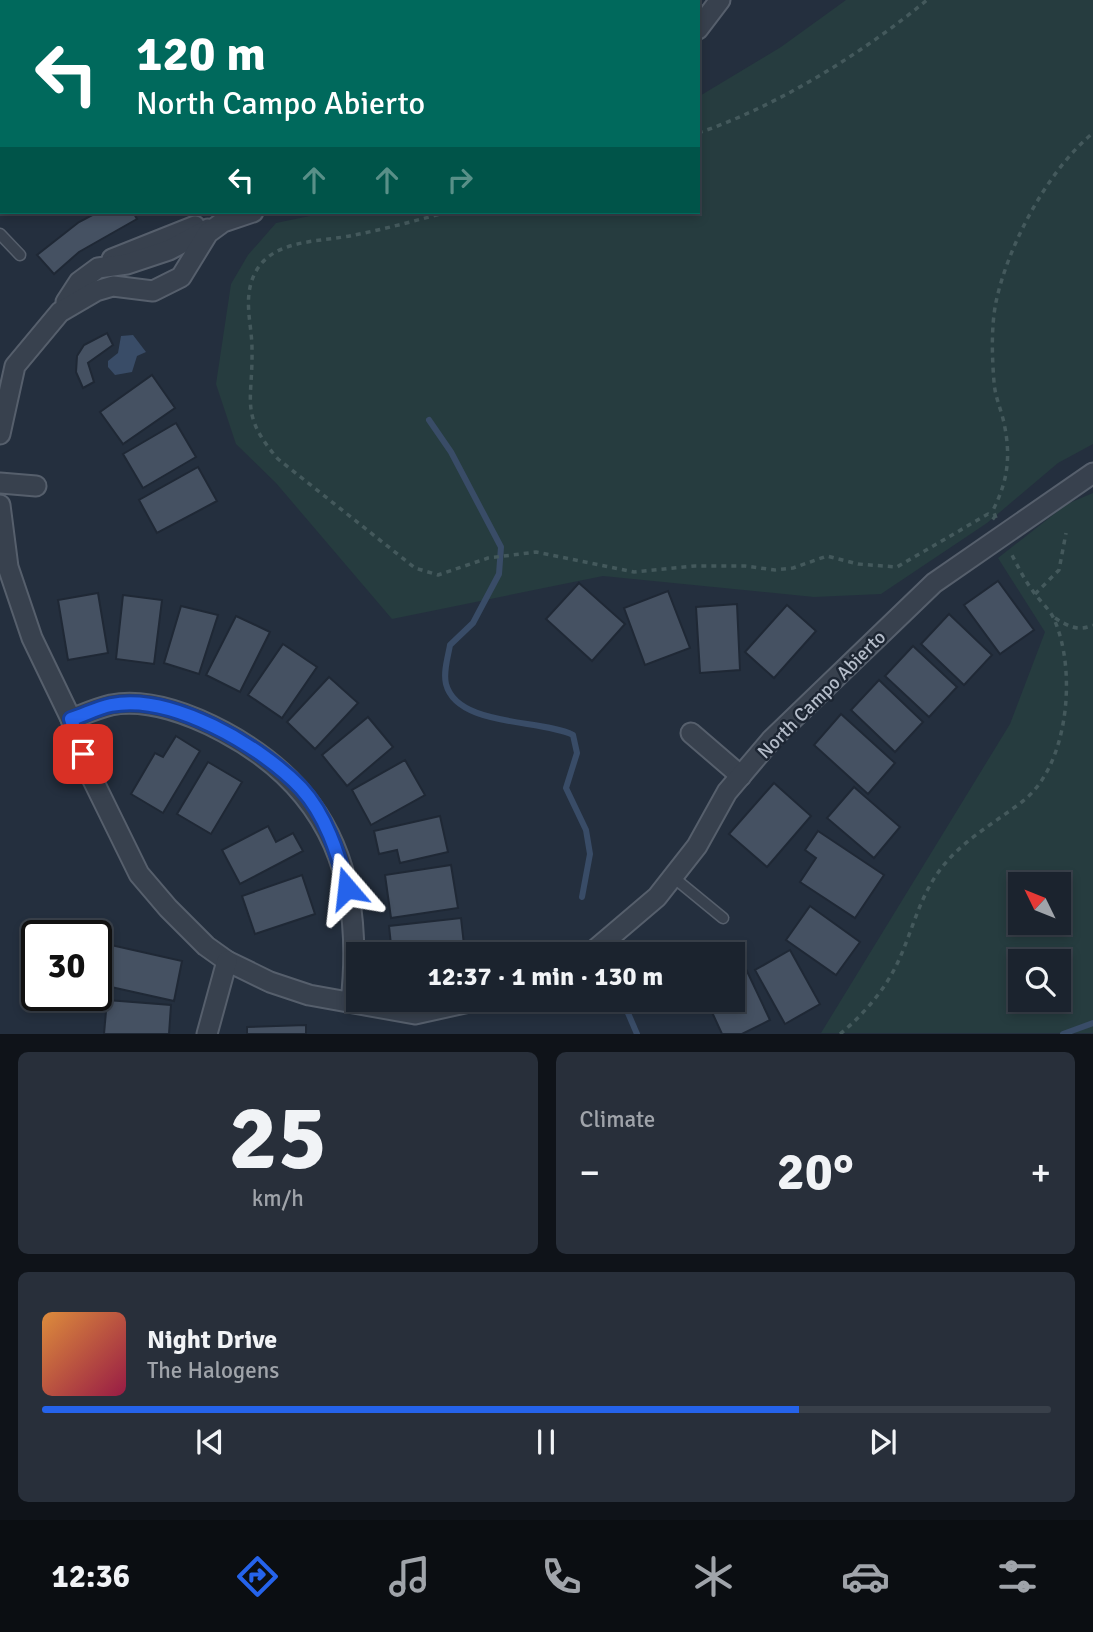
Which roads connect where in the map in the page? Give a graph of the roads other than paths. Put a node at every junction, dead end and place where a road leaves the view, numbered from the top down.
1 (720, 0) edge
2 (700, 26) edge
3 (245, 214) edge
4 (223, 222) junction
5 (0, 234) edge
6 (20, 256) dead end
7 (60, 312) junction
8 (0, 434) edge
9 (1093, 473) edge
10 (0, 483) edge
11 (36, 486) dead end
12 (0, 505) edge
13 (71, 719) junction
14 (691, 733) dead end
15 (741, 776) junction
16 (673, 877) junction
17 (723, 918) dead end
18 (355, 942) edge
19 (604, 942) edge
20 (227, 961) junction
21 (346, 1001) edge
22 (404, 1012) edge
23 (424, 1012) edge
24 (207, 1034) edge

1 - 2 street
3 - 4 street
4 - 7 street
4 - 7 street
5 - 6 lane
7 - 8 street
9 - 15 street, North Campo Abierto
10 - 11 street
12 - 13 street
13 - 18 street
13 - 20 street
14 - 15 street
15 - 16 street, North Campo Abierto
16 - 17 lane
16 - 19 street, North Campo Abierto
20 - 21 street
20 - 24 street
22 - 23 street

